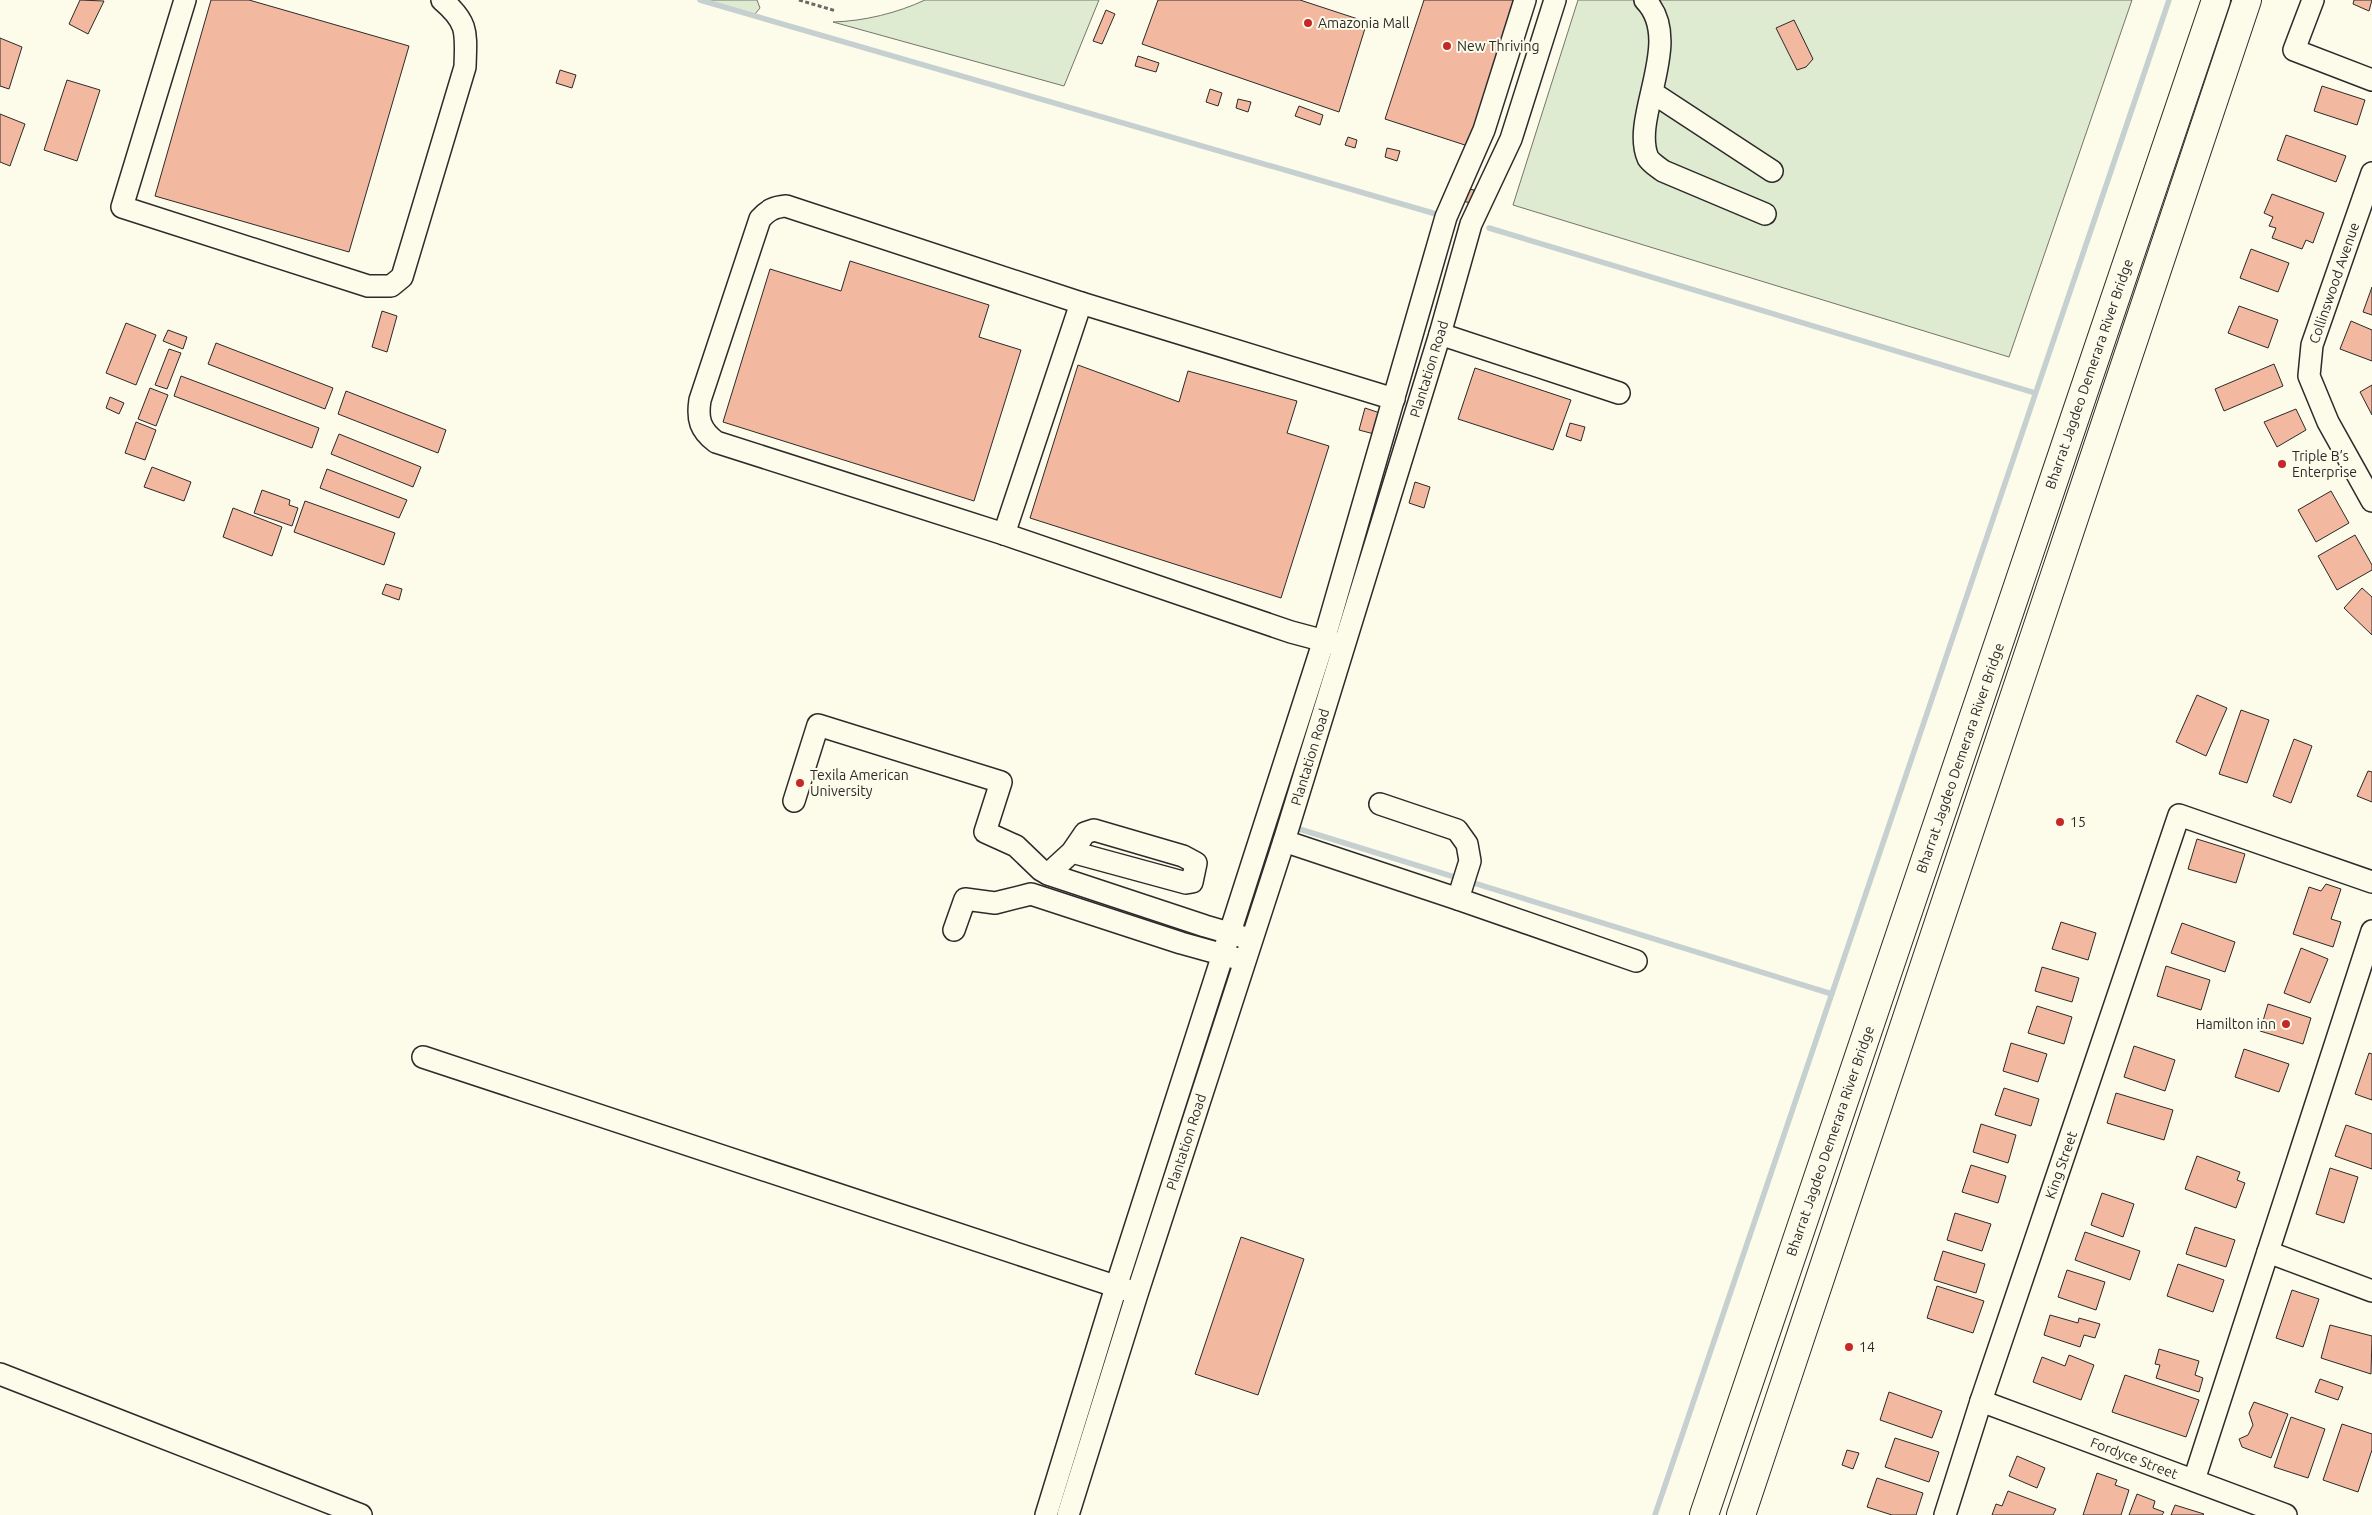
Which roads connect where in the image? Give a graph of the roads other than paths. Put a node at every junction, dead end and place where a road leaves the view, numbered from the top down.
1 (185, 0) edge
2 (442, 0) edge
3 (1525, 0) edge
4 (1555, 0) edge
5 (1644, 0) edge
6 (2216, 0) edge
7 (2247, 0) edge
8 (2313, 0) edge
9 (2372, 80) edge
10 (1653, 93) junction
11 (1772, 171) dead end
12 (2372, 173) edge
13 (1765, 214) dead end
14 (1081, 303) junction
15 (1440, 334) junction
16 (1619, 393) dead end
17 (1394, 398) junction
18 (2372, 500) edge
19 (1004, 534) junction
20 (1324, 640) junction
21 (1345, 646) junction
22 (794, 801) dead end
23 (1380, 804) dead end
24 (1284, 841) junction
25 (1072, 852) junction
26 (1045, 872) junction
27 (2372, 882) edge
28 (1031, 894) junction
29 (1458, 898) junction
30 (954, 930) dead end
31 (2372, 931) edge
32 (1230, 933) junction
33 (1251, 939) junction
34 (1223, 954) junction
35 (1244, 961) junction
36 (1636, 961) dead end
37 (423, 1057) dead end
38 (2268, 1252) junction
39 (1116, 1287) junction
40 (2372, 1291) edge
41 (1137, 1294) junction
42 (0, 1374) edge
43 (1981, 1401) junction
44 (2194, 1480) junction
45 (361, 1515) edge
46 (1046, 1515) edge
47 (1068, 1515) edge
48 (1704, 1515) edge
49 (1741, 1515) edge
50 (1945, 1515) edge
51 (2286, 1515) edge

1 - 2 street
3 - 17 street, Plantation Road
4 - 15 street, Plantation Road
5 - 10 street
6 - 48 main road, Bharrat Jagdeo Demerara River Bridge
7 - 49 main road
8 - 9 street
10 - 11 street
10 - 13 street
12 - 18 street, Collinswood Avenue
14 - 17 street
14 - 19 street
14 - 19 street
15 - 16 street
15 - 21 street, Plantation Road
17 - 20 street, Plantation Road
19 - 20 street
20 - 21 street
20 - 32 street, Plantation Road
21 - 24 street, Plantation Road
22 - 26 street
23 - 29 street
24 - 29 street
24 - 33 street, Plantation Road
25 - 25 street
25 - 26 street
26 - 28 street
26 - 32 street
27 - 43 street, King Street
28 - 30 street
28 - 34 street
29 - 36 street
31 - 38 street
32 - 33 street
32 - 34 street, Plantation Road
33 - 35 street, Plantation Road
34 - 35 street
34 - 39 street, Plantation Road
35 - 41 street, Plantation Road
37 - 39 street
38 - 40 street
38 - 44 street
39 - 41 street
39 - 46 street, Plantation Road
41 - 47 street, Plantation Road
42 - 45 street
43 - 44 street, Fordyce Street
43 - 50 street, King Street
44 - 51 street, Fordyce Street

